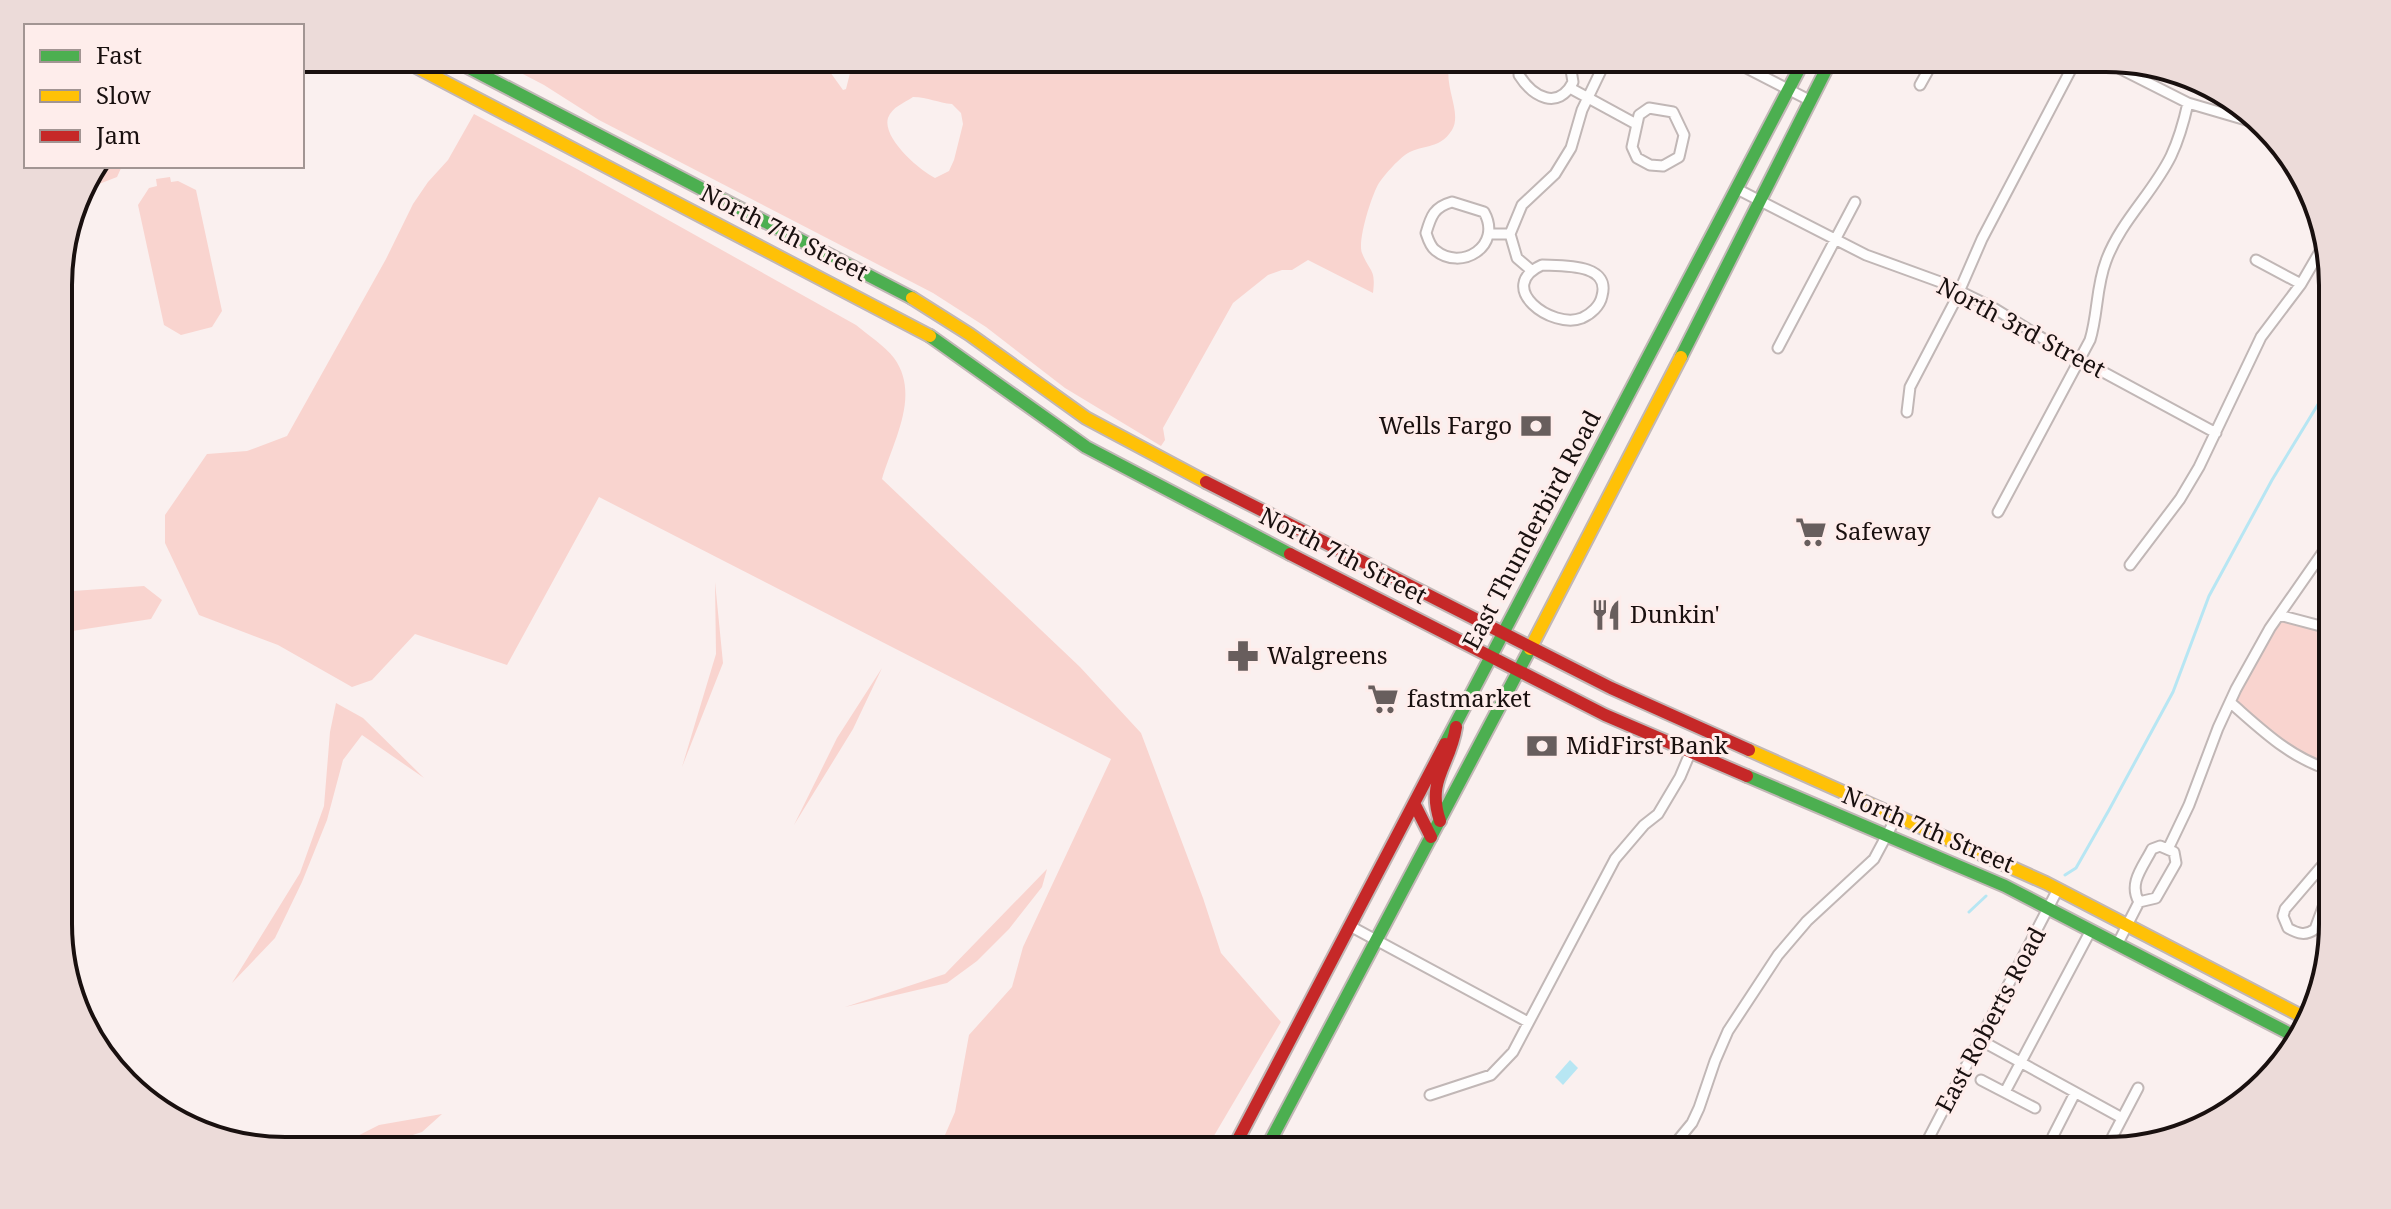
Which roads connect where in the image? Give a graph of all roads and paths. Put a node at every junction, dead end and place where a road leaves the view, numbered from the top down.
1 (426, 72) edge
2 (477, 72) edge
3 (1520, 72) edge
4 (1571, 72) edge
5 (1600, 72) edge
6 (1754, 72) edge
7 (1798, 72) edge
8 (1825, 72) edge
9 (1927, 72) edge
10 (2070, 72) edge
11 (2130, 74) edge
12 (1920, 85) dead end
13 (1570, 88) junction
14 (1788, 90) junction
15 (1587, 99) junction
16 (1811, 101) junction
17 (2188, 103) junction
18 (2231, 113) edge
19 (1636, 124) junction
20 (1737, 189) junction
21 (1760, 201) junction
22 (1855, 202) dead end
23 (1489, 234) junction
24 (1510, 234) junction
25 (1835, 240) junction
26 (2317, 257) edge
27 (2256, 260) dead end
28 (1531, 270) junction
29 (2301, 284) junction
30 (1960, 291) junction
31 (1778, 348) dead end
32 (2079, 359) junction
33 (1907, 412) dead end
34 (2216, 433) junction
35 (1998, 512) dead end
36 (2319, 557) edge
37 (2130, 565) dead end
38 (2279, 615) junction
39 (2319, 626) edge
40 (1503, 632) junction
41 (1531, 647) junction
42 (1490, 656) junction
43 (1519, 670) junction
44 (2231, 703) junction
45 (1457, 719) junction
46 (1691, 751) junction
47 (2319, 766) edge
48 (1414, 803) junction
49 (1897, 816) junction
50 (1440, 821) junction
51 (1431, 837) junction
52 (1887, 837) junction
53 (2168, 849) junction
54 (2319, 869) edge
55 (2058, 889) junction
56 (2139, 902) junction
57 (2049, 909) junction
58 (2319, 918) edge
59 (2128, 925) junction
60 (1350, 926) junction
61 (2091, 930) junction
62 (1377, 941) junction
63 (2118, 943) junction
64 (2299, 1015) edge
65 (1528, 1022) junction
66 (2288, 1033) edge
67 (1980, 1040) junction
68 (2021, 1063) junction
69 (1981, 1080) dead end
70 (2138, 1088) dead end
71 (2005, 1092) junction
72 (2075, 1093) junction
73 (1430, 1095) dead end
74 (2035, 1108) dead end
75 (2122, 1118) junction
76 (2053, 1136) dead end
77 (1239, 1137) edge
78 (1272, 1137) edge
79 (1680, 1137) edge
80 (1929, 1137) edge
81 (2112, 1137) edge

1 - 42 main road, North 7th Street
2 - 40 main road, North 7th Street
3 - 13 street
4 - 13 street
5 - 15 street
6 - 14 street
7 - 14 main road, East Thunderbird Road
8 - 16 main road
9 - 12 street
10 - 30 street
11 - 17 street
13 - 15 street
14 - 16 street
14 - 20 main road, East Thunderbird Road
15 - 19 street
15 - 24 street
16 - 21 main road
17 - 18 street
17 - 32 street
19 - 19 street
20 - 21 street, North 3rd Street
20 - 40 main road, East Thunderbird Road
21 - 25 street, North 3rd Street
21 - 41 main road
22 - 25 street
23 - 23 street
23 - 24 street
24 - 28 street
25 - 30 street, North 3rd Street
25 - 31 street
26 - 29 street
27 - 29 street
28 - 28 street
29 - 34 street
30 - 32 street, North 3rd Street
30 - 33 street
32 - 34 street, North 3rd Street
32 - 35 street
34 - 37 street
36 - 38 street
38 - 39 street
38 - 44 street
40 - 41 main road, North 7th Street
40 - 42 main road, East Thunderbird Road
41 - 43 main road
41 - 49 main road, North 7th Street
42 - 43 main road, North 7th Street
42 - 45 main road, East Thunderbird Road
43 - 46 main road, North 7th Street
43 - 50 main road
44 - 47 street
44 - 53 street
45 - 48 main road, East Thunderbird Road
45 - 50 main road
46 - 52 main road, North 7th Street
46 - 65 street
48 - 51 main road
48 - 60 main road, East Thunderbird Road
49 - 52 street
49 - 55 main road, North 7th Street
50 - 51 main road
51 - 62 main road
52 - 57 main road, North 7th Street
52 - 79 street
53 - 56 street
53 - 56 street
54 - 58 street
55 - 57 street, East Roberts Road
55 - 59 main road, North 7th Street
56 - 59 street
57 - 61 main road, North 7th Street
57 - 67 street, East Roberts Road
59 - 63 street
59 - 64 main road, North 7th Street
60 - 62 street
60 - 77 main road, East Thunderbird Road
61 - 63 main road, North 7th Street
61 - 68 street
62 - 65 street
62 - 78 main road
63 - 66 main road, North 7th Street
65 - 73 street
67 - 68 street
67 - 80 street, East Roberts Road
68 - 71 street
68 - 72 street
69 - 71 street
70 - 75 street
71 - 74 street
72 - 75 street
72 - 76 street
75 - 81 street

